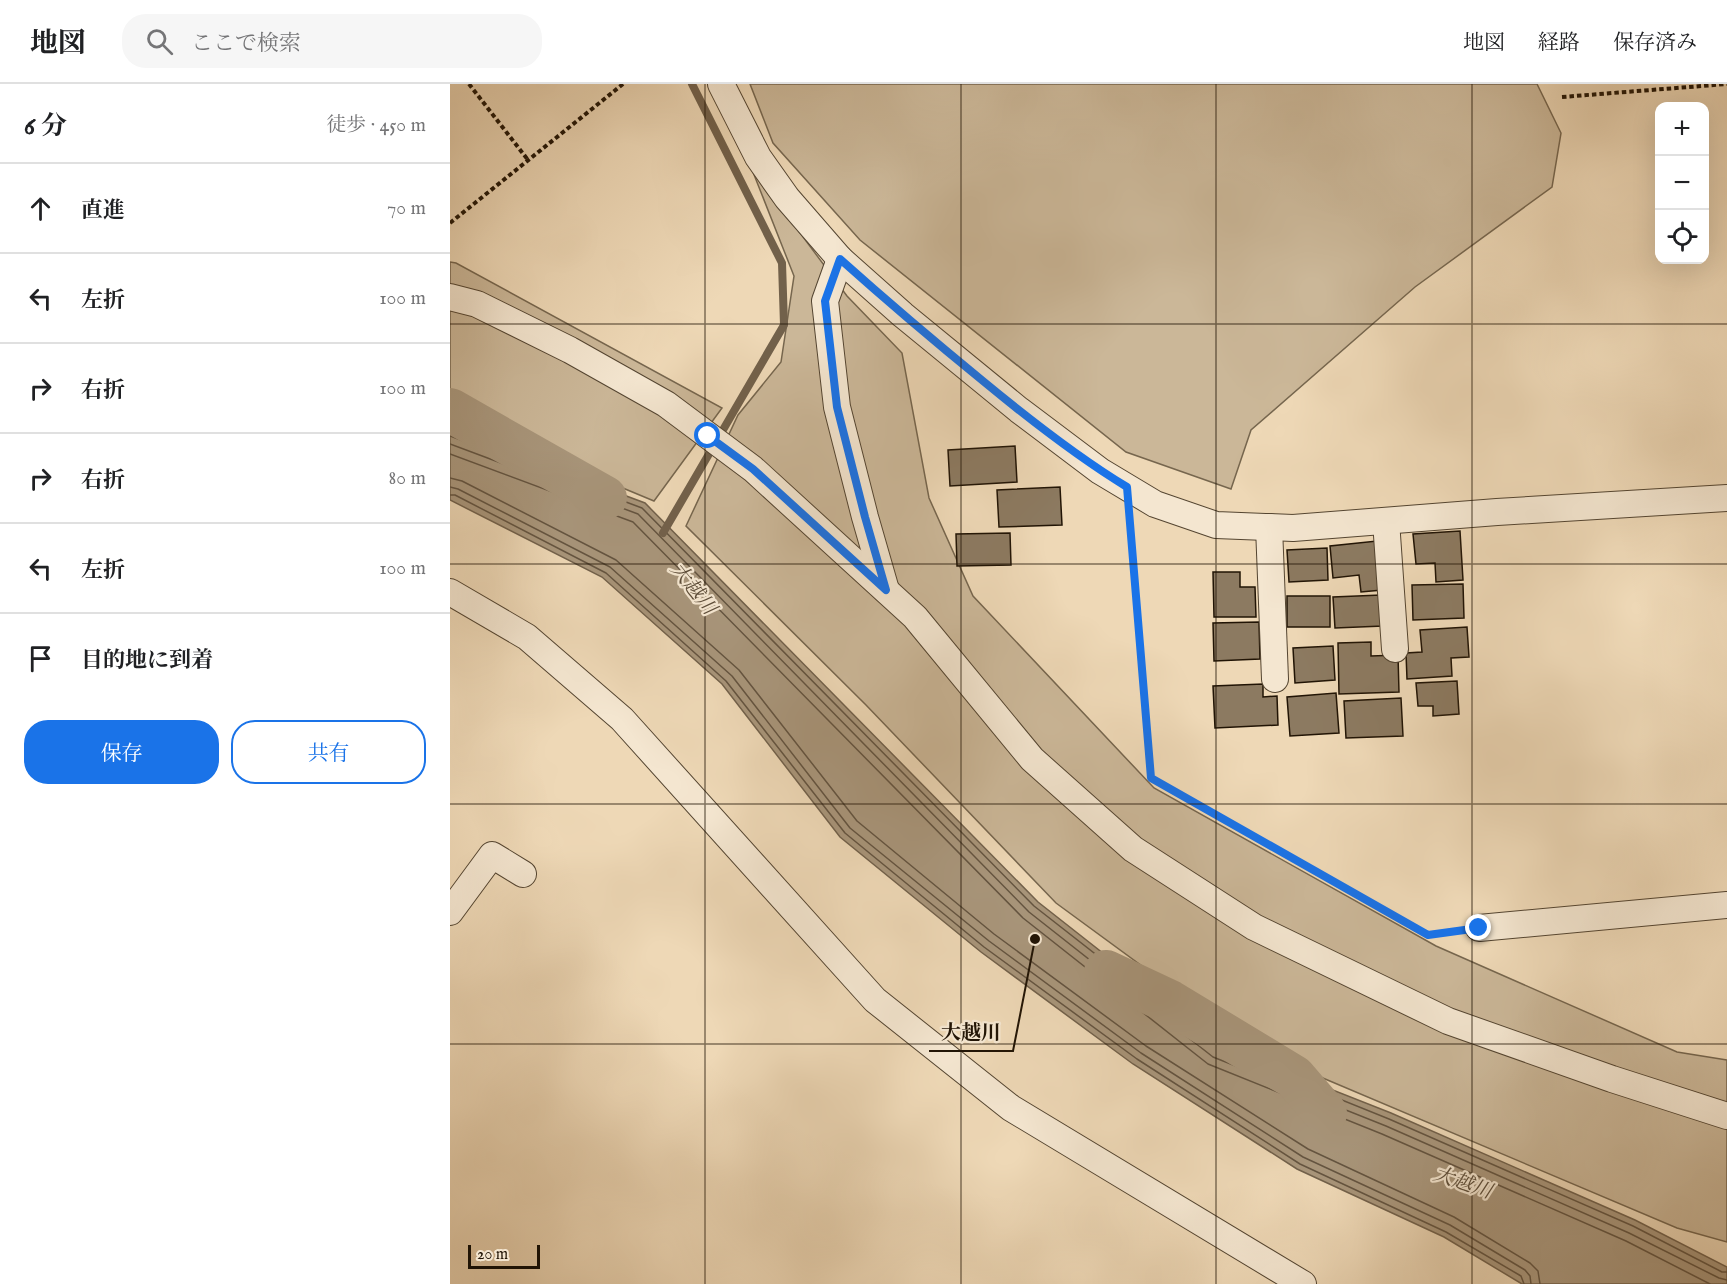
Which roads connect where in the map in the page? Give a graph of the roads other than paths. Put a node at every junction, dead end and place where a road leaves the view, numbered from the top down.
1 (721, 84) edge
2 (840, 259) junction
3 (450, 297) edge
4 (1727, 498) edge
5 (1386, 521) junction
6 (1269, 527) junction
7 (886, 590) junction
8 (450, 592) edge
9 (1395, 648) dead end
10 (1275, 679) dead end
11 (523, 874) dead end
12 (1727, 905) edge
13 (450, 912) edge
14 (1479, 928) road end
15 (1727, 1116) edge
16 (1303, 1284) edge

1 - 2 street
2 - 6 street
2 - 7 street
3 - 7 street
4 - 5 street
5 - 6 street
5 - 9 street
6 - 10 street
7 - 15 street
8 - 16 street
11 - 13 street
12 - 14 street

